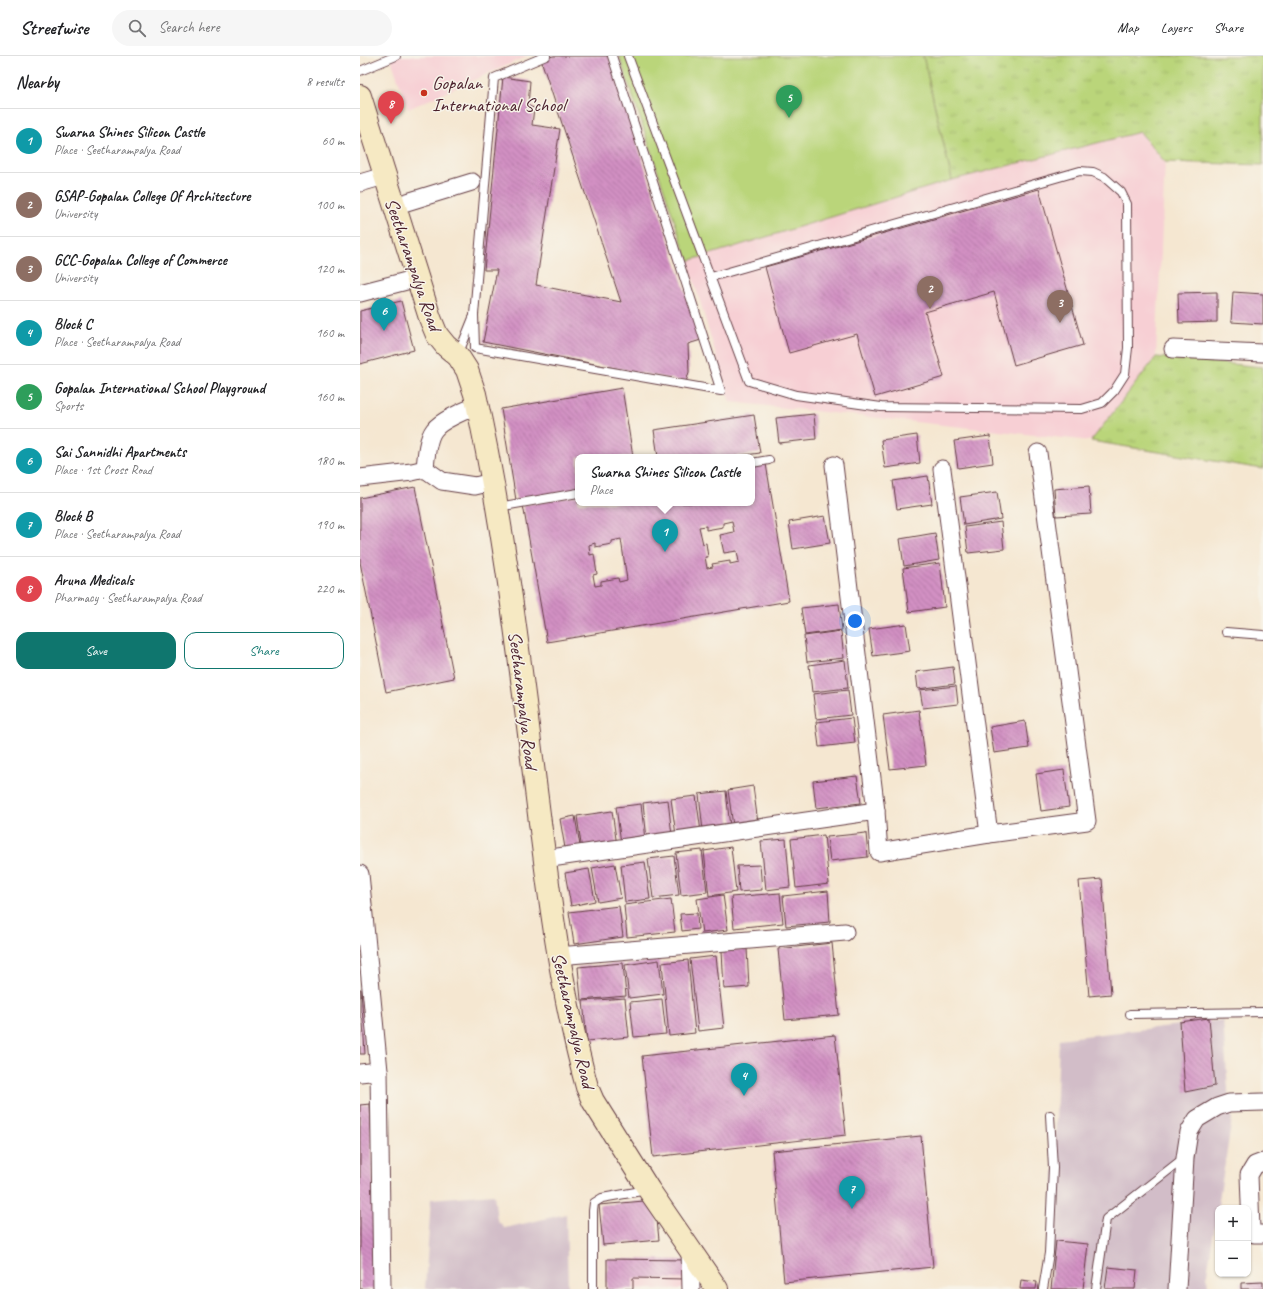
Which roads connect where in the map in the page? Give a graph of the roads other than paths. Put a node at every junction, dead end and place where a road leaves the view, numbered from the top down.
1 (396, 56) edge
2 (546, 56) edge
3 (612, 56) edge
4 (628, 56) edge
5 (360, 71) edge
6 (360, 96) edge
7 (384, 176) junction
8 (472, 182) dead end
9 (360, 183) edge
10 (394, 206) junction
11 (711, 277) junction
12 (418, 278) junction
13 (360, 293) edge
14 (474, 314) junction
15 (1173, 349) dead end
16 (1263, 353) edge
17 (458, 356) junction
18 (478, 406) junction
19 (1038, 453) dead end
20 (769, 460) dead end
21 (755, 462) edge
22 (834, 465) dead end
23 (425, 469) junction
24 (942, 469) dead end
25 (360, 478) edge
26 (492, 482) junction
27 (575, 494) edge
28 (497, 507) junction
29 (1226, 632) dead end
30 (1263, 635) edge
31 (876, 811) junction
32 (988, 834) junction
33 (544, 859) junction
34 (360, 874) edge
35 (845, 932) dead end
36 (558, 956) junction
37 (1263, 1012) edge
38 (1130, 1014) dead end
39 (379, 1071) junction
40 (360, 1072) edge
41 (1263, 1102) edge
42 (1050, 1115) dead end
43 (1185, 1158) junction
44 (1263, 1162) edge
45 (649, 1190) junction
46 (1263, 1234) edge
47 (690, 1250) junction
48 (382, 1289) edge
49 (593, 1289) edge
50 (691, 1289) edge
51 (717, 1289) edge
52 (1044, 1289) edge
53 (1096, 1289) edge
54 (1177, 1289) edge

1 - 5 lane
2 - 14 lane
3 - 14 lane
4 - 11 lane
6 - 7 street, Seetharampalya Road
7 - 9 street
7 - 10 street, Seetharampalya Road
8 - 10 street
10 - 12 street, Seetharampalya Road
11 - 11 lane
12 - 13 street
12 - 17 street, Seetharampalya Road
14 - 17 lane
15 - 16 street
17 - 18 street, Seetharampalya Road
18 - 23 street
18 - 26 street, Seetharampalya Road
19 - 32 street
20 - 21 lane
22 - 31 street
23 - 25 street
23 - 26 street
24 - 32 street
26 - 28 street, Seetharampalya Road
27 - 28 lane
28 - 33 street, Seetharampalya Road
29 - 30 lane
31 - 32 street
31 - 33 street
33 - 36 street, Seetharampalya Road
34 - 39 street
35 - 36 street
36 - 45 street, Seetharampalya Road
37 - 38 lane
39 - 40 street
39 - 48 street
41 - 43 street
42 - 52 lane
43 - 53 lane
43 - 54 street
44 - 46 street
45 - 47 street, Seetharampalya Road
45 - 49 lane
47 - 50 street
47 - 51 street, Seetharampalya Road

